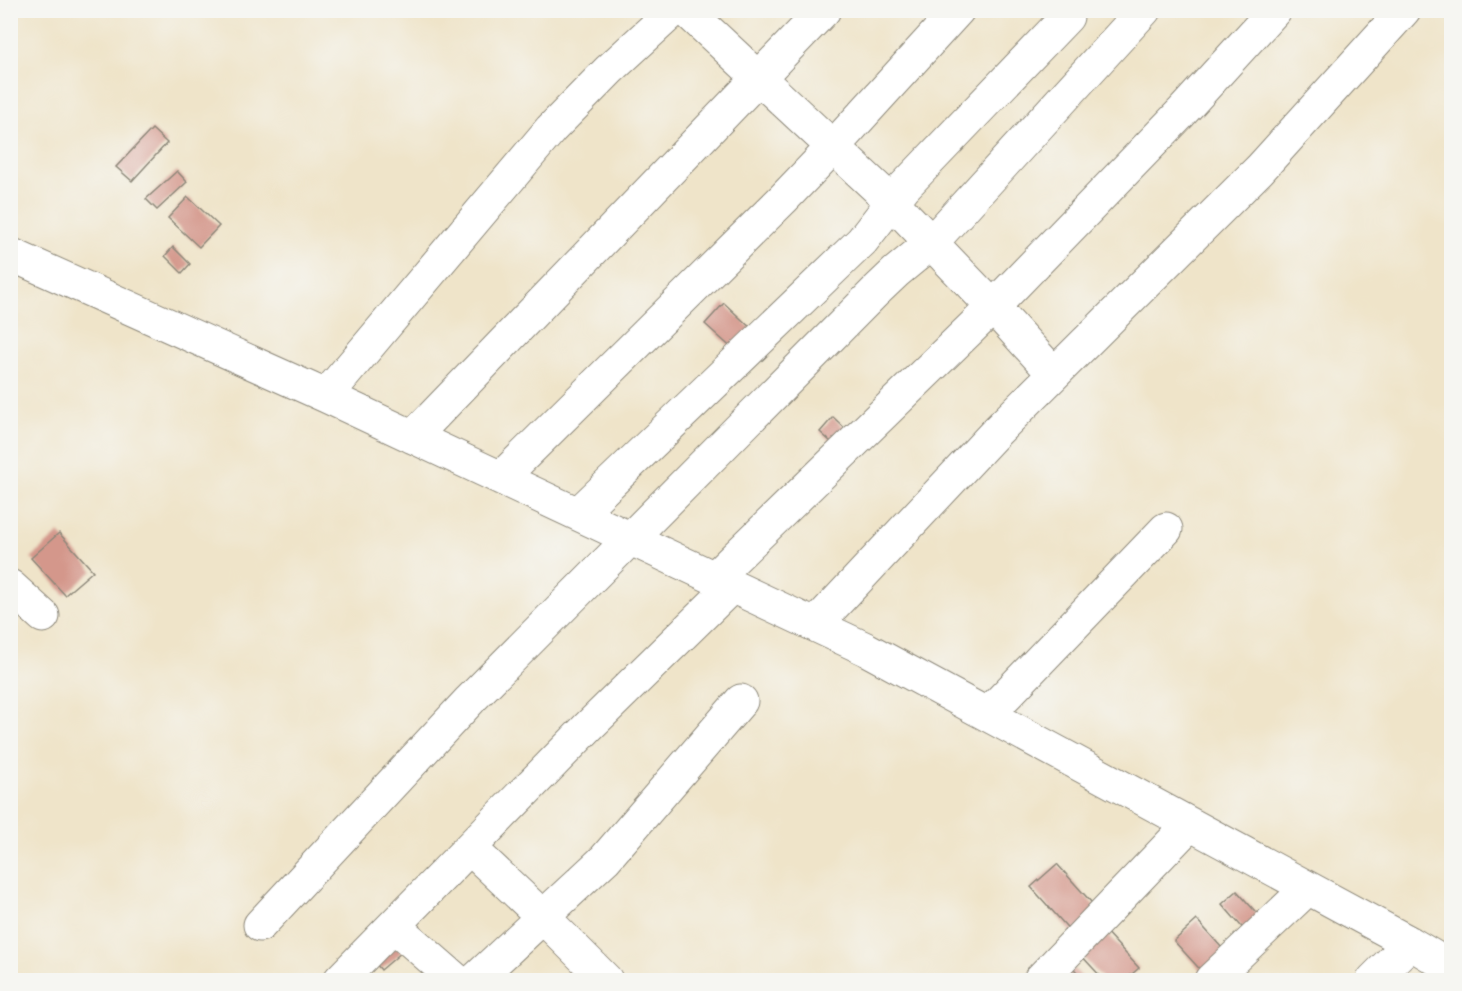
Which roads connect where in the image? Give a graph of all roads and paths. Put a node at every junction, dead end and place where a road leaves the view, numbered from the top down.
1 (674, 10) edge
2 (686, 10) edge
3 (824, 10) edge
4 (958, 10) edge
5 (1144, 10) edge
6 (1275, 10) edge
7 (1404, 10) edge
8 (1067, 17) dead end
9 (759, 79) junction
10 (833, 147) junction
11 (892, 202) junction
12 (931, 243) junction
13 (10, 254) edge
14 (993, 307) junction
15 (1054, 374) junction
16 (326, 396) junction
17 (413, 437) junction
18 (501, 478) junction
19 (578, 514) junction
20 (1166, 529) dead end
21 (630, 538) junction
22 (723, 582) junction
23 (10, 586) edge
24 (43, 616) dead end
25 (815, 625) junction
26 (741, 701) dead end
27 (987, 714) junction
28 (1190, 824) junction
29 (470, 848) junction
30 (1308, 888) junction
31 (543, 917) junction
32 (260, 925) dead end
33 (394, 926) junction
34 (1410, 943) junction
35 (1452, 968) edge
36 (340, 981) edge
37 (456, 981) edge
38 (475, 981) edge
39 (606, 981) edge
40 (1040, 981) edge
41 (1211, 981) edge
42 (1373, 981) edge

1 - 16 street
2 - 9 street
3 - 9 street
4 - 10 street
5 - 12 street
6 - 14 street
7 - 15 street
8 - 11 street
9 - 10 street
9 - 17 street
10 - 11 street
10 - 18 street
11 - 12 street
11 - 19 street
12 - 14 street
12 - 21 street
13 - 16 street
14 - 15 street
14 - 22 street
15 - 25 street
16 - 17 street
17 - 18 street
18 - 19 street
19 - 21 street
20 - 27 street
21 - 22 street
21 - 32 street
22 - 25 street
22 - 29 street
23 - 24 street
25 - 27 street
26 - 31 street
27 - 28 street
28 - 30 street
28 - 40 street
29 - 31 street
29 - 33 street
30 - 34 street
30 - 41 street
31 - 38 street
31 - 39 street
33 - 36 street
33 - 37 street
34 - 35 street
34 - 42 street

